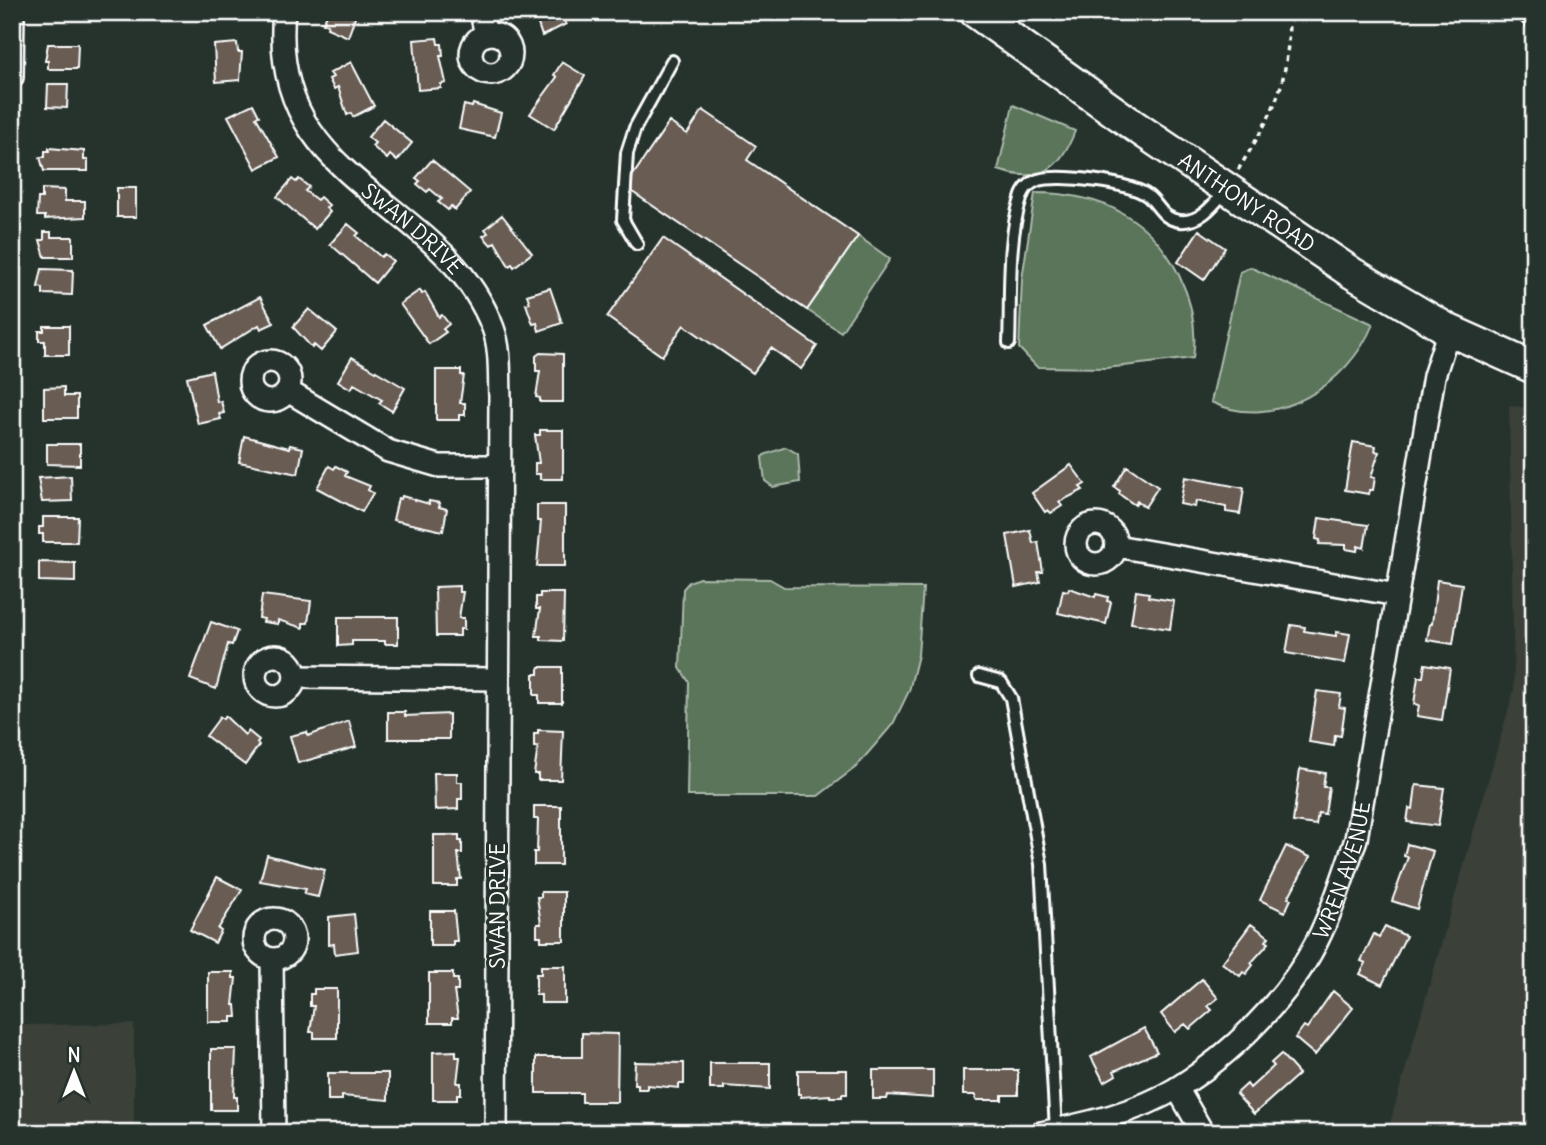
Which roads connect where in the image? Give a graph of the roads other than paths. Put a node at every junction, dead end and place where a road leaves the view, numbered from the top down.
1 (13, 12) edge
2 (284, 12) edge
3 (481, 12) edge
4 (984, 15) edge
5 (486, 35) dead end
6 (672, 61) dead end
7 (12, 77) edge
8 (1227, 189) junction
9 (637, 244) dead end
10 (1449, 330) junction
11 (1009, 343) dead end
12 (1534, 368) edge
13 (288, 391) dead end
14 (497, 466) junction
15 (1116, 547) dead end
16 (1397, 595) junction
17 (979, 676) dead end
18 (295, 677) dead end
19 (498, 679) junction
20 (272, 959) dead end
21 (1177, 1088) junction
22 (1049, 1131) edge
23 (274, 1133) edge
24 (496, 1133) edge
25 (1203, 1133) edge

1 - 7 street
2 - 14 street, SWAN DRIVE
3 - 5 street
4 - 8 street, ANTHONY ROAD
6 - 9 lane
8 - 10 street, ANTHONY ROAD
8 - 11 lane
10 - 12 street, ANTHONY ROAD
10 - 16 street, WREN AVENUE
13 - 14 street
14 - 19 street, SWAN DRIVE
15 - 16 street
16 - 21 street, WREN AVENUE
17 - 22 lane
18 - 19 street
19 - 24 street, SWAN DRIVE
20 - 23 street
21 - 22 street, WREN AVENUE
21 - 25 street

